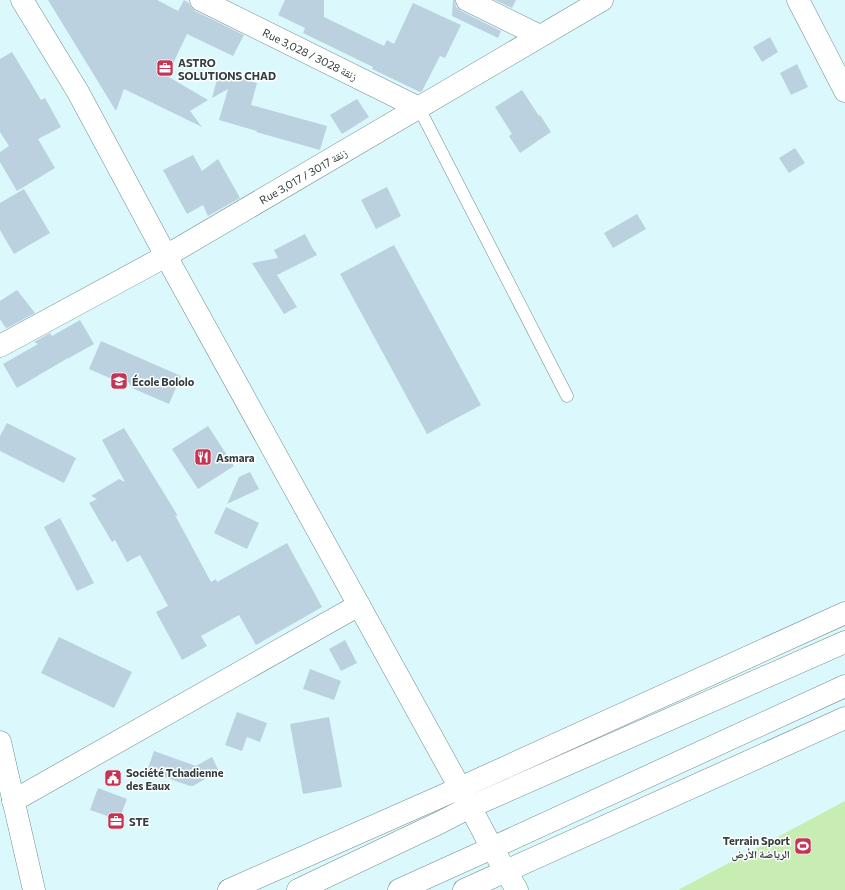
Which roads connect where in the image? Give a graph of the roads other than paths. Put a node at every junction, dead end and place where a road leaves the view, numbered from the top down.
1 (22, 0) edge
2 (201, 0) edge
3 (467, 0) edge
4 (602, 0) edge
5 (798, 0) edge
6 (540, 36) junction
7 (845, 91) edge
8 (419, 108) junction
9 (166, 256) junction
10 (0, 346) edge
11 (567, 396) dead end
12 (359, 604) junction
13 (845, 613) edge
14 (845, 642) edge
15 (845, 686) edge
16 (845, 718) edge
17 (0, 742) edge
18 (465, 798) junction
19 (13, 801) junction
20 (492, 848) junction
21 (512, 881) edge
22 (34, 890) edge
23 (229, 890) edge
24 (298, 890) edge
25 (399, 890) edge
26 (464, 890) edge

1 - 9 street
2 - 8 street, Rue 3,028 / زنقة 3028
3 - 6 street
4 - 6 street, Rue 3,017 / زنقة 3017
5 - 7 street
6 - 8 street, Rue 3,017 / زنقة 3017
8 - 9 street, Rue 3,017 / زنقة 3017
8 - 11 lane
9 - 10 street, Rue 3,017 / زنقة 3017
9 - 12 street
12 - 18 street
12 - 19 street
13 - 18 street
14 - 18 street
15 - 20 street
16 - 21 street
17 - 19 street
18 - 20 street
18 - 23 street
18 - 24 street
19 - 22 street
20 - 21 street
20 - 25 street
21 - 26 street

